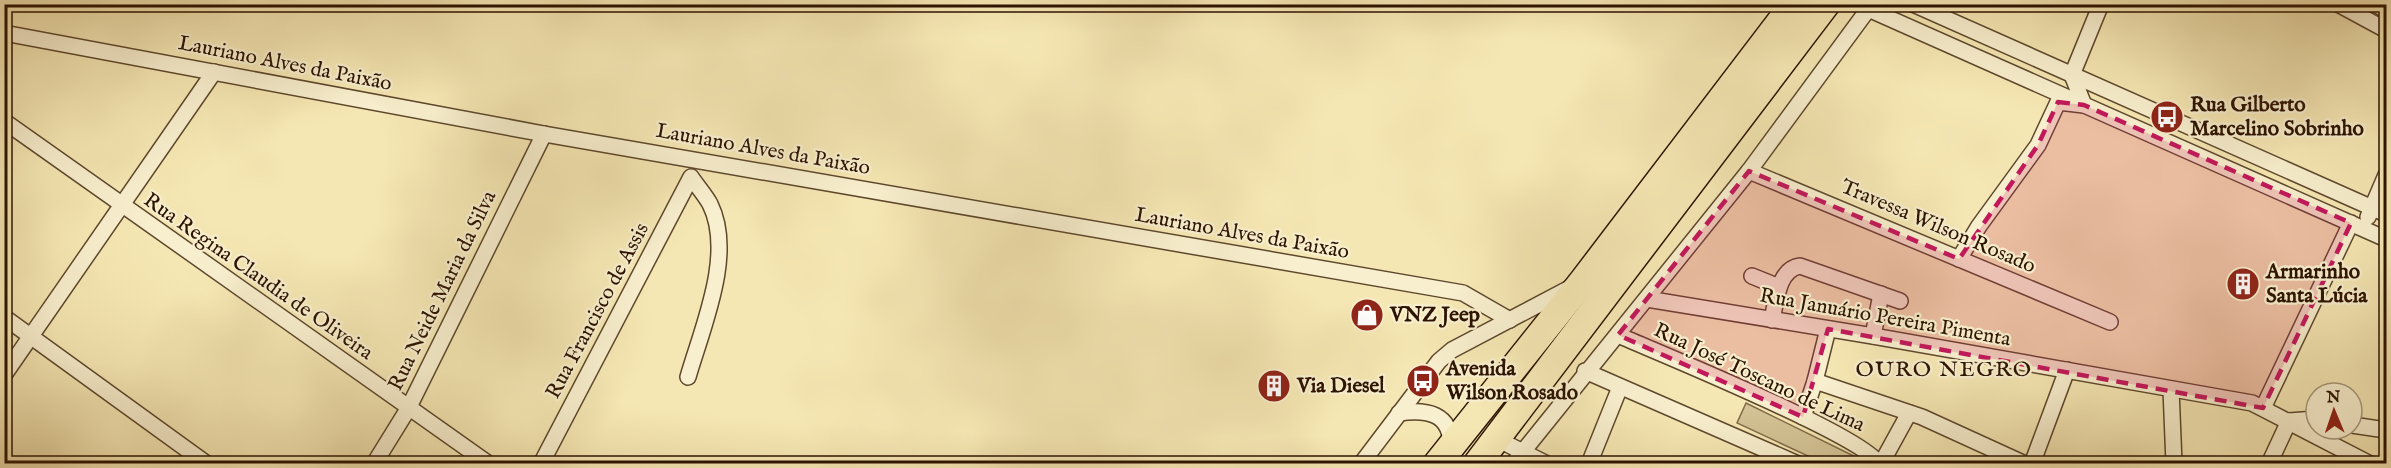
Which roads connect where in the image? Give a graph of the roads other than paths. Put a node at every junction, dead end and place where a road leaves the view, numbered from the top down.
1 (1794, 4) edge
2 (1827, 4) edge
3 (1913, 4) edge
4 (2101, 4) edge
5 (2338, 4) edge
6 (2375, 4) edge
7 (1866, 6) edge
8 (2386, 10) edge
9 (2386, 30) edge
10 (4, 33) edge
11 (214, 72) junction
12 (2072, 75) junction
13 (2084, 105) junction
14 (4, 121) edge
15 (544, 134) junction
16 (2273, 164) junction
17 (1749, 171) junction
18 (2386, 175) edge
19 (2262, 183) junction
20 (121, 206) junction
21 (2379, 211) edge
22 (2357, 226) junction
23 (2386, 238) edge
24 (1959, 259) junction
25 (1752, 276) dead end
26 (1583, 281) junction
27 (1779, 286) junction
28 (1881, 294) junction
29 (1647, 299) junction
30 (1900, 301) dead end
31 (4, 317) edge
32 (1510, 320) junction
33 (1772, 320) junction
34 (2110, 322) dead end
35 (1828, 329) junction
36 (1618, 335) junction
37 (31, 336) junction
38 (1873, 336) junction
39 (1586, 370) junction
40 (2067, 370) junction
41 (4, 375) edge
42 (688, 377) dead end
43 (1815, 381) junction
44 (1620, 387) junction
45 (2171, 389) junction
46 (2263, 408) junction
47 (408, 409) junction
48 (1909, 413) junction
49 (1399, 414) junction
50 (1803, 417) junction
51 (2304, 420) edge
52 (2289, 421) junction
53 (2364, 427) edge
54 (2386, 430) edge
55 (1497, 439) junction
56 (1444, 455) edge
57 (1517, 457) edge
58 (207, 464) edge
59 (374, 464) edge
60 (489, 464) edge
61 (542, 464) edge
62 (1360, 464) edge
63 (1478, 464) edge
64 (1548, 464) edge
65 (1589, 464) edge
66 (1798, 464) edge
67 (1880, 464) edge
68 (2025, 464) edge
69 (2032, 464) edge
70 (2174, 464) edge
71 (2269, 464) edge
72 (2370, 464) edge

1 - 26 highway
2 - 55 highway
3 - 12 street
4 - 12 street
5 - 9 street
6 - 8 street
7 - 13 street
7 - 17 street
10 - 11 street, Lauriano Alves da Paixão
11 - 15 street, Lauriano Alves da Paixão
11 - 20 street
12 - 13 street
12 - 16 street
13 - 19 street
13 - 24 street
14 - 20 street, Rua Regina Claudia de Oliveira
15 - 32 street, Lauriano Alves da Paixão
15 - 47 street, Rua Neide Maria da Silva
16 - 19 street
16 - 21 street
17 - 24 street, Travessa Wilson Rosado
17 - 29 street
18 - 21 street
19 - 22 street
20 - 37 street
20 - 47 street, Rua Regina Claudia de Oliveira
21 - 22 street
22 - 23 street
22 - 46 street
24 - 34 street, Travessa Wilson Rosado
25 - 27 street
26 - 32 street
26 - 56 highway
27 - 28 street
27 - 33 street
28 - 30 street
28 - 38 street
29 - 33 street, Rua Januário Pereira Pimenta
29 - 36 street
31 - 37 street
32 - 49 street
33 - 35 street, Rua Januário Pereira Pimenta
35 - 38 street, Rua Januário Pereira Pimenta
35 - 43 street
36 - 39 street
36 - 50 street, Rua José Toscano de Lima
37 - 41 street
37 - 58 street
38 - 40 street, Rua Januário Pereira Pimenta
39 - 44 street
39 - 57 street
40 - 45 street, Rua Januário Pereira Pimenta
40 - 69 street
42 - 61 street, Rua Francisco de Assis
43 - 48 street
43 - 50 street
44 - 65 street
44 - 66 street
45 - 46 street, Rua Januário Pereira Pimenta
45 - 70 street
46 - 52 street, Rua Januário Pereira Pimenta
47 - 59 street, Rua Neide Maria da Silva
47 - 60 street, Rua Regina Claudia de Oliveira
48 - 67 street
48 - 68 street
49 - 56 street
49 - 62 street
50 - 67 street, Rua José Toscano de Lima
51 - 52 street
52 - 71 street
52 - 72 street, Rua Januário Pereira Pimenta
53 - 54 street
55 - 57 street
55 - 63 highway
57 - 64 street

